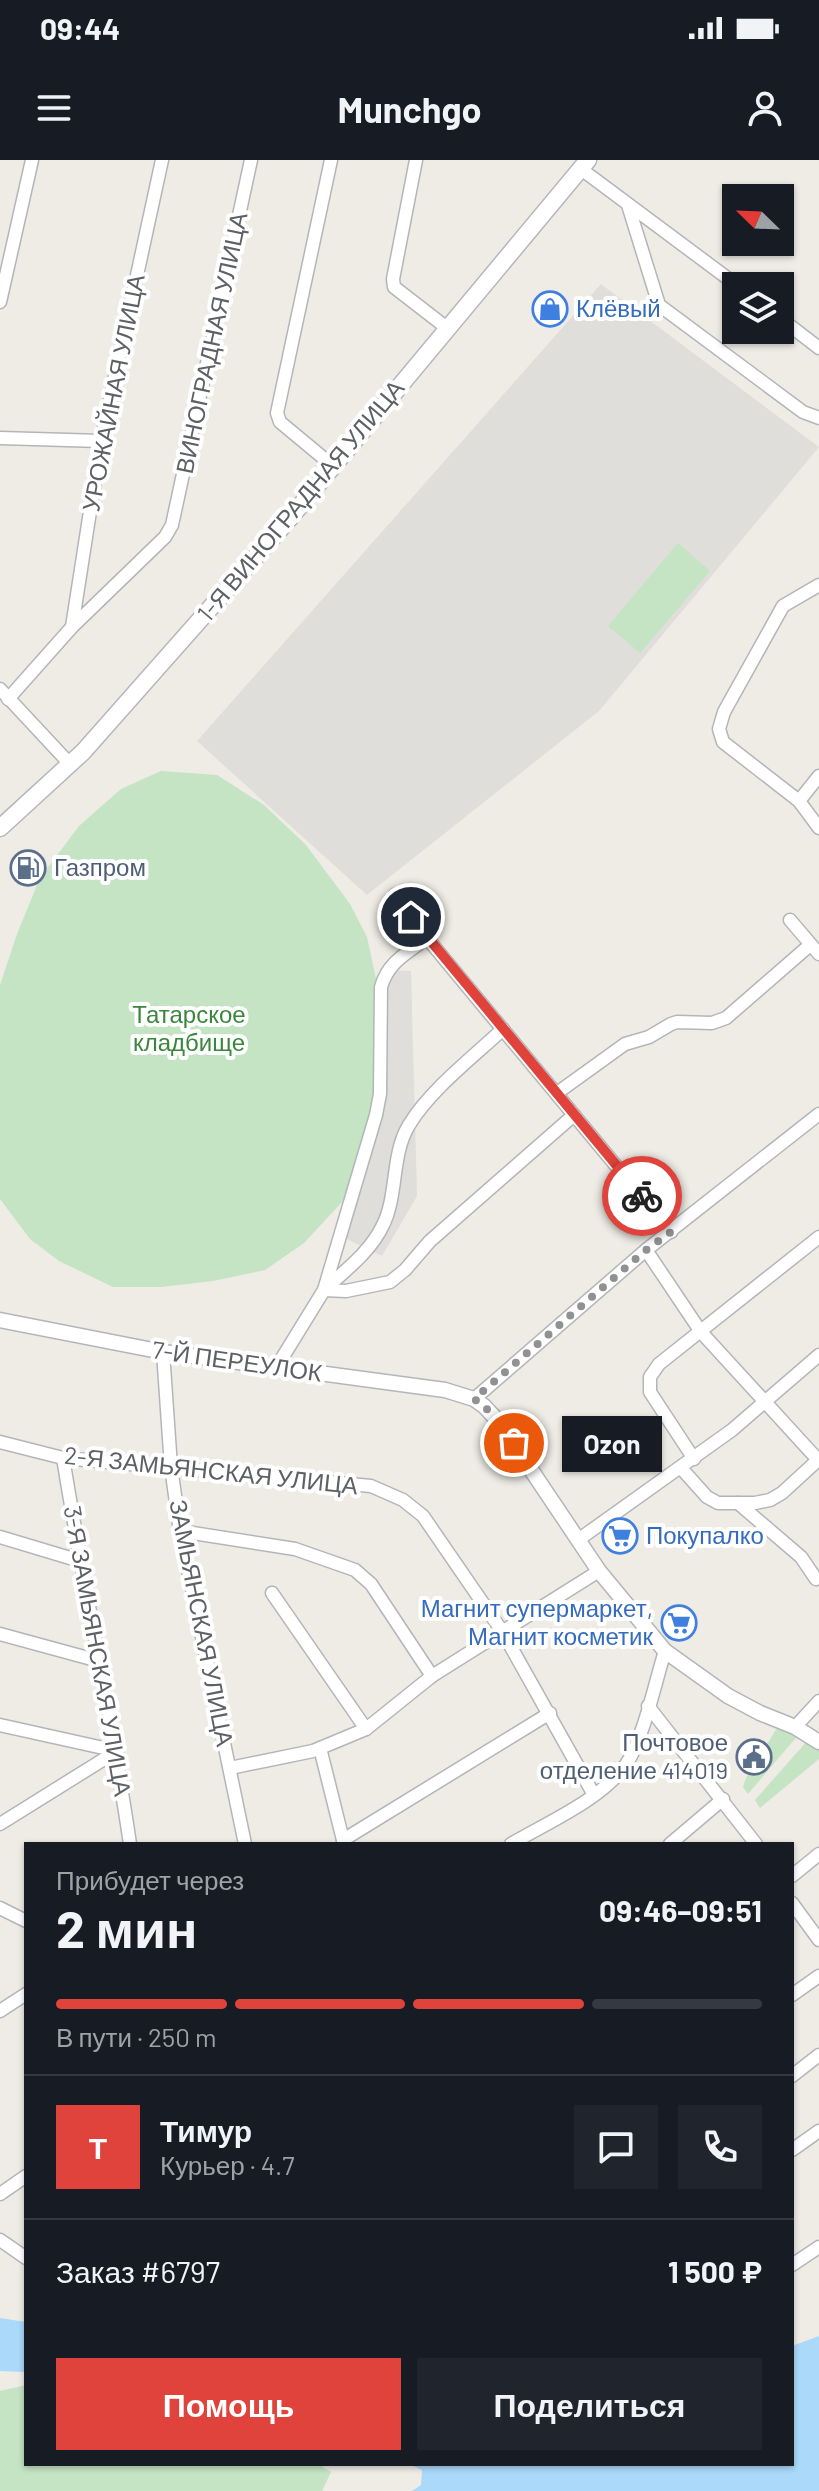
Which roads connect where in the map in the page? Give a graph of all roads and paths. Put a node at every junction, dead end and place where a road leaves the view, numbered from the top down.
1 (32, 160) edge
2 (162, 160) edge
3 (251, 160) edge
4 (331, 160) edge
5 (416, 160) edge
6 (584, 164) edge
7 (628, 205) junction
8 (722, 274) edge
9 (0, 302) edge
10 (447, 328) junction
11 (794, 329) edge
12 (819, 348) edge
13 (819, 418) edge
14 (0, 438) edge
15 (101, 441) junction
16 (333, 466) junction
17 (819, 585) edge
18 (72, 627) junction
19 (4, 694) edge
20 (70, 764) junction
21 (819, 776) edge
22 (799, 801) junction
23 (0, 828) edge
24 (819, 828) edge
25 (395, 895) dead end
26 (790, 920) dead end
27 (427, 938) junction
28 (814, 950) edge
29 (503, 1029) junction
30 (557, 1093) junction
31 (819, 1114) edge
32 (574, 1115) junction
33 (671, 1232) junction
34 (819, 1237) edge
35 (646, 1250) junction
36 (324, 1290) junction
37 (0, 1320) edge
38 (701, 1332) junction
39 (163, 1352) junction
40 (819, 1355) edge
41 (276, 1368) junction
42 (474, 1399) junction
43 (766, 1402) junction
44 (0, 1442) edge
45 (63, 1458) junction
46 (694, 1459) junction
47 (819, 1460) edge
48 (171, 1467) junction
49 (681, 1468) junction
50 (738, 1503) junction
51 (180, 1531) junction
52 (0, 1537) edge
53 (578, 1540) junction
54 (80, 1561) junction
55 (599, 1571) junction
56 (816, 1579) dead end
57 (272, 1593) dead end
58 (502, 1631) junction
59 (0, 1634) edge
60 (665, 1651) junction
61 (99, 1661) junction
62 (432, 1676) junction
63 (819, 1701) edge
64 (648, 1706) junction
65 (550, 1713) junction
66 (0, 1725) edge
67 (795, 1727) junction
68 (366, 1729) junction
69 (819, 1742) edge
70 (320, 1748) junction
71 (117, 1751) junction
72 (230, 1768) junction
73 (594, 1795) junction
74 (723, 1799) junction
75 (0, 1824) edge
76 (130, 1842) edge
77 (245, 1842) edge
78 (344, 1842) edge
79 (514, 1842) edge
80 (672, 1842) edge
81 (755, 1842) edge
82 (819, 1854) edge
83 (794, 1874) edge
84 (794, 1906) edge
85 (0, 1908) edge
86 (24, 1920) edge
87 (819, 1940) edge
88 (819, 1976) edge
89 (794, 1994) edge
90 (24, 1995) edge
91 (0, 2011) edge
92 (819, 2055) edge
93 (794, 2074) edge
94 (819, 2131) edge
95 (794, 2149) edge
96 (24, 2177) edge
97 (0, 2194) edge
98 (0, 2240) edge
99 (819, 2247) edge
100 (24, 2257) edge
101 (794, 2264) edge

1 - 9 street
2 - 15 street, УРОЖАЙНАЯ УЛИЦА
3 - 18 street, ВИНОГРАДНАЯ УЛИЦА
4 - 16 street
5 - 10 street
6 - 7 street
6 - 10 main road, 1-Я ВИНОГРАДНАЯ УЛИЦА
7 - 8 street
7 - 13 street
10 - 16 main road, 1-Я ВИНОГРАДНАЯ УЛИЦА
11 - 12 street
14 - 15 street
15 - 18 street, УРОЖАЙНАЯ УЛИЦА
16 - 20 main road, 1-Я ВИНОГРАДНАЯ УЛИЦА
17 - 22 street
18 - 19 street
19 - 20 street
20 - 23 main road, 1-Я ВИНОГРАДНАЯ УЛИЦА
21 - 22 street
22 - 24 street
25 - 27 street
26 - 28 street
27 - 29 street
27 - 36 street
28 - 30 street
29 - 30 street
29 - 36 street
30 - 32 street
31 - 33 street
32 - 33 street
32 - 36 street
33 - 35 street
34 - 38 street
35 - 38 street
35 - 42 street
36 - 41 street
37 - 39 street, 7-Й ПЕРЕУЛОК
38 - 43 street
38 - 46 street
39 - 41 street, 7-Й ПЕРЕУЛОК
39 - 48 street, ЗАМЬЯНСКАЯ УЛИЦА
40 - 43 street
41 - 42 street, 7-Й ПЕРЕУЛОК
42 - 53 street
43 - 46 street
43 - 47 street
44 - 45 street, 2-Я ЗАМЬЯНСКАЯ УЛИЦА
45 - 48 street, 2-Я ЗАМЬЯНСКАЯ УЛИЦА
45 - 54 street, 3-Я ЗАМЬЯНСКАЯ УЛИЦА
46 - 49 street
47 - 50 street
48 - 51 street, ЗАМЬЯНСКАЯ УЛИЦА
48 - 58 street, 2-Я ЗАМЬЯНСКАЯ УЛИЦА
49 - 50 street
49 - 53 street
50 - 56 street
51 - 62 street
51 - 72 street, ЗАМЬЯНСКАЯ УЛИЦА
52 - 54 street
53 - 55 street
54 - 61 street, 3-Я ЗАМЬЯНСКАЯ УЛИЦА
55 - 58 street
55 - 60 street
57 - 68 street
58 - 62 street
58 - 65 street, 2-Я ЗАМЬЯНСКАЯ УЛИЦА
59 - 61 street
60 - 64 street
60 - 67 street
61 - 71 street, 3-Я ЗАМЬЯНСКАЯ УЛИЦА
62 - 68 street
63 - 67 street
64 - 73 street
64 - 74 street
65 - 73 street, 2-Я ЗАМЬЯНСКАЯ УЛИЦА
65 - 78 street
66 - 71 street
67 - 69 street
68 - 70 street
70 - 72 street
70 - 78 street
71 - 75 street
71 - 76 street, 3-Я ЗАМЬЯНСКАЯ УЛИЦА
72 - 77 street, ЗАМЬЯНСКАЯ УЛИЦА
73 - 79 street
74 - 80 street
74 - 81 street
82 - 83 street
84 - 87 street
85 - 86 street
88 - 89 street
90 - 91 street
92 - 93 street
94 - 95 street
96 - 97 street
98 - 100 street
99 - 101 street

